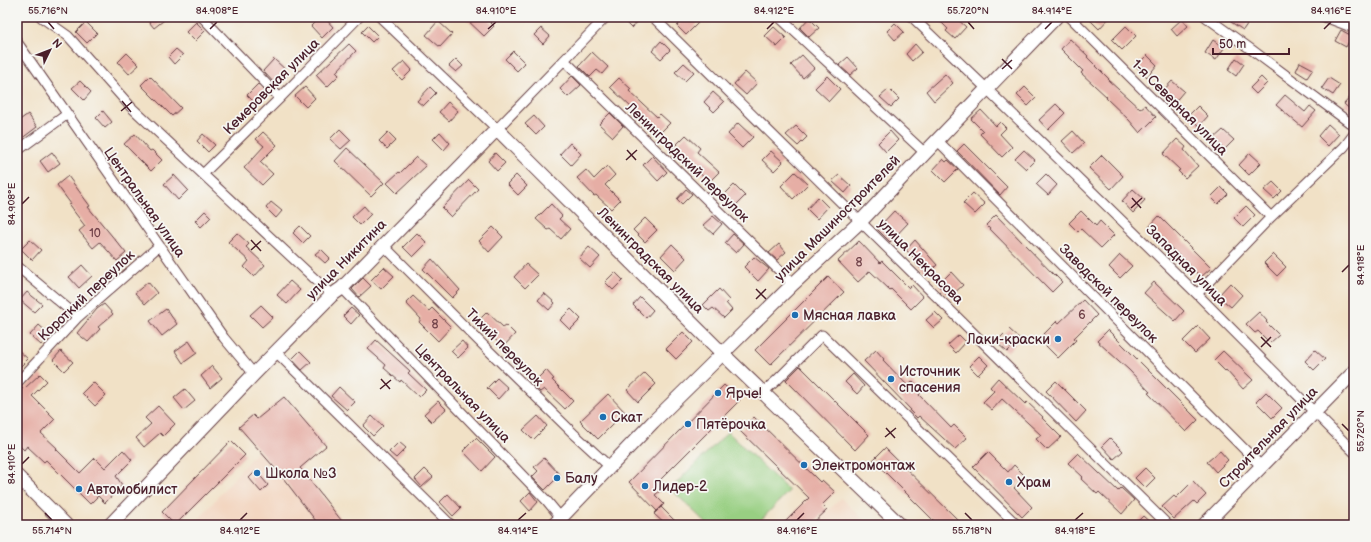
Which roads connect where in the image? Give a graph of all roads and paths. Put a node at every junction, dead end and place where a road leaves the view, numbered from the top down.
1 (41, 17) edge
2 (202, 17) edge
3 (359, 17) edge
4 (380, 17) edge
5 (606, 17) edge
6 (654, 17) edge
7 (780, 17) edge
8 (912, 17) edge
9 (1056, 17) edge
10 (1070, 17) edge
11 (1206, 17) edge
12 (1325, 17) edge
13 (1354, 28) edge
14 (17, 42) edge
15 (564, 60) junction
16 (988, 89) junction
17 (280, 98) junction
18 (66, 115) junction
19 (1354, 126) edge
20 (497, 129) junction
21 (1354, 134) edge
22 (937, 140) junction
23 (17, 151) edge
24 (925, 153) junction
25 (203, 174) junction
26 (1271, 217) junction
27 (861, 221) junction
28 (383, 244) junction
29 (159, 246) junction
30 (17, 266) edge
31 (793, 284) junction
32 (337, 291) junction
33 (1197, 294) junction
34 (78, 317) junction
35 (276, 352) junction
36 (723, 354) junction
37 (1354, 372) edge
38 (254, 374) junction
39 (17, 383) edge
40 (763, 392) junction
41 (1314, 413) junction
42 (1354, 452) edge
43 (1261, 466) junction
44 (610, 467) junction
45 (17, 476) edge
46 (558, 522) edge
47 (65, 525) edge
48 (110, 525) edge
49 (451, 525) edge
50 (900, 525) edge
51 (1017, 525) edge
52 (1168, 525) edge
53 (1204, 525) edge

1 - 25 street, Центральная улица
2 - 17 street
3 - 17 street, Кемеровская улица
4 - 20 street, Ленинградская улица
5 - 15 street, улица Никитина
6 - 27 street, улица Некрасова
7 - 24 street
8 - 16 street, Западная улица
9 - 16 street, улица Машиностроителей
10 - 26 street, 1-я Северная улица
11 - 19 street
12 - 13 street
14 - 18 street, Центральная улица
15 - 20 street, улица Никитина
15 - 31 street, Ленинградский переулок
16 - 22 street, улица Машиностроителей
16 - 33 street, Западная улица
17 - 25 street, Кемеровская улица
18 - 23 street
18 - 29 street, Центральная улица
20 - 28 street, улица Никитина
20 - 36 street, Ленинградская улица
21 - 26 street
22 - 24 street, улица Машиностроителей
22 - 43 street, Заводской переулок
24 - 27 street, улица Машиностроителей
25 - 32 street, Центральная улица
26 - 33 street
27 - 31 street, улица Машиностроителей
27 - 52 street, улица Некрасова
28 - 32 street, улица Никитина
28 - 44 street, Тихий переулок
29 - 34 street, Короткий переулок
29 - 38 street, Центральная улица
30 - 34 street
31 - 36 street, улица Машиностроителей
32 - 35 street, улица Никитина
32 - 46 street, Центральная улица
33 - 41 street, Западная улица
34 - 39 street, Короткий переулок
35 - 38 street, улица Никитина
35 - 49 street
36 - 40 street, Ленинградская улица
36 - 44 street, улица Машиностроителей
37 - 41 street, Строительная улица
38 - 48 street, улица Никитина
40 - 50 street, Ленинградская улица
40 - 51 street
41 - 42 street, Западная улица
41 - 43 street, Строительная улица
43 - 53 street, Строительная улица
44 - 46 street, улица Машиностроителей
45 - 47 street

